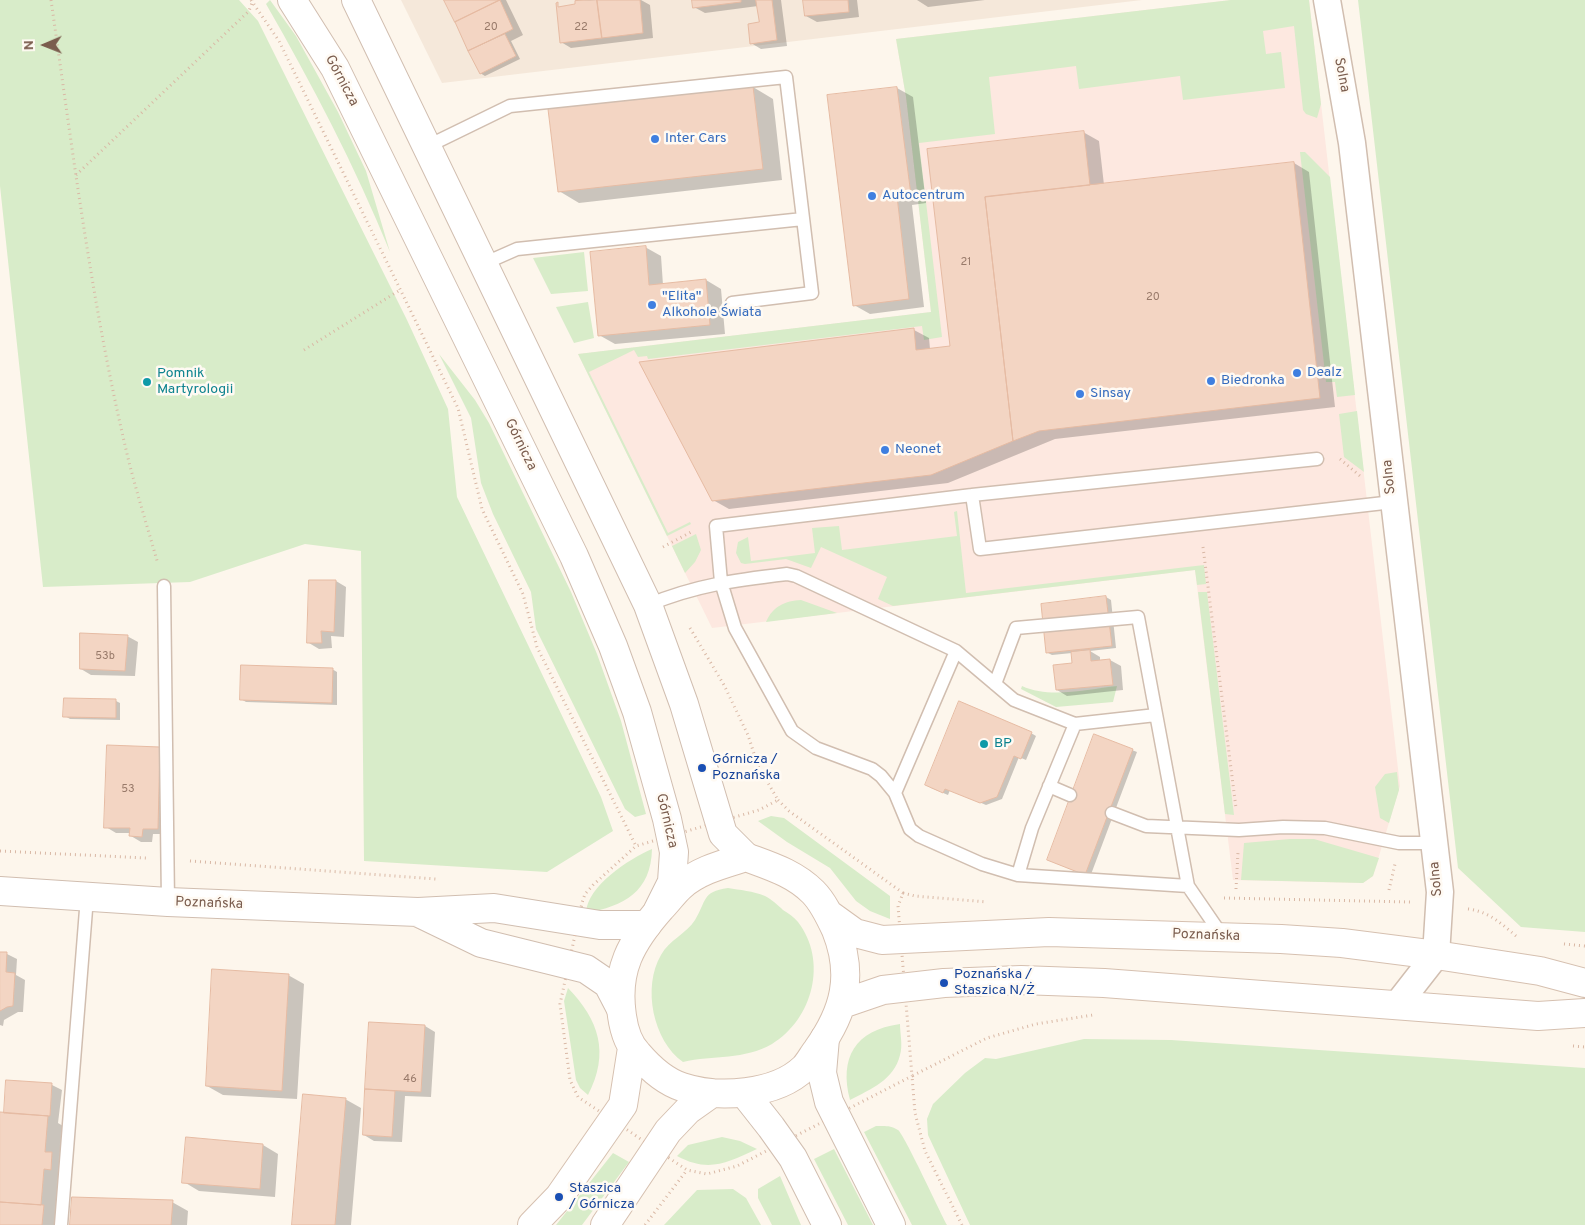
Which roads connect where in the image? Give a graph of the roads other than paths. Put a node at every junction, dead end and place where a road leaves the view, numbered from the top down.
1 (292, 0) edge
2 (356, 0) edge
3 (1327, 0) edge
4 (428, 146) junction
5 (803, 219) junction
6 (483, 264) junction
7 (732, 303) dead end
8 (1317, 459) road end
9 (972, 496) junction
10 (1393, 502) junction
11 (721, 582) junction
12 (164, 586) road end
13 (648, 605) junction
14 (956, 651) junction
15 (995, 684) junction
16 (1156, 715) junction
17 (1075, 724) junction
18 (1049, 786) junction
19 (895, 793) junction
20 (1070, 795) dead end
21 (1112, 813) dead end
22 (1178, 828) junction
23 (1434, 843) junction
24 (746, 857) junction
25 (1018, 874) junction
26 (1188, 886) junction
27 (0, 890) edge
28 (87, 897) junction
29 (168, 902) junction
30 (418, 912) junction
31 (830, 915) junction
32 (652, 918) junction
33 (1223, 937) junction
34 (1436, 955) junction
35 (1585, 983) edge
36 (842, 1004) junction
37 (1397, 1005) junction
38 (621, 1009) junction
39 (1585, 1013) edge
40 (825, 1038) junction
41 (632, 1048) junction
42 (712, 1093) junction
43 (744, 1094) junction
44 (61, 1225) edge
45 (532, 1225) edge
46 (605, 1225) edge
47 (827, 1225) edge
48 (891, 1225) edge

1 - 32 street, Górnicza
2 - 4 street
3 - 10 street, Solna
4 - 5 lane
4 - 6 street
5 - 6 lane
5 - 7 lane
6 - 13 street
8 - 9 lane
9 - 10 lane
9 - 11 lane
10 - 23 street, Solna
11 - 13 lane
11 - 14 lane
11 - 19 lane
12 - 29 lane
13 - 24 street
14 - 15 lane
14 - 19 lane
15 - 16 lane
15 - 17 lane
16 - 17 lane
16 - 22 lane
17 - 18 lane
18 - 20 lane
18 - 25 lane
19 - 25 lane
21 - 22 lane
22 - 23 lane
22 - 26 lane
23 - 34 street, Solna
24 - 31 street
24 - 32 street
25 - 26 lane
26 - 33 lane
27 - 28 street, Poznańska
28 - 29 street, Poznańska
28 - 44 lane
29 - 30 street, Poznańska
30 - 32 street, Poznańska
30 - 38 street, Poznańska
31 - 33 street, Poznańska
31 - 36 street
32 - 38 street
33 - 34 street, Poznańska
34 - 35 street, Poznańska
34 - 37 street
36 - 37 street
36 - 40 street
37 - 39 street
38 - 41 street
40 - 43 street
40 - 48 street
41 - 42 street
41 - 45 street
42 - 43 street
42 - 46 street
43 - 47 street

